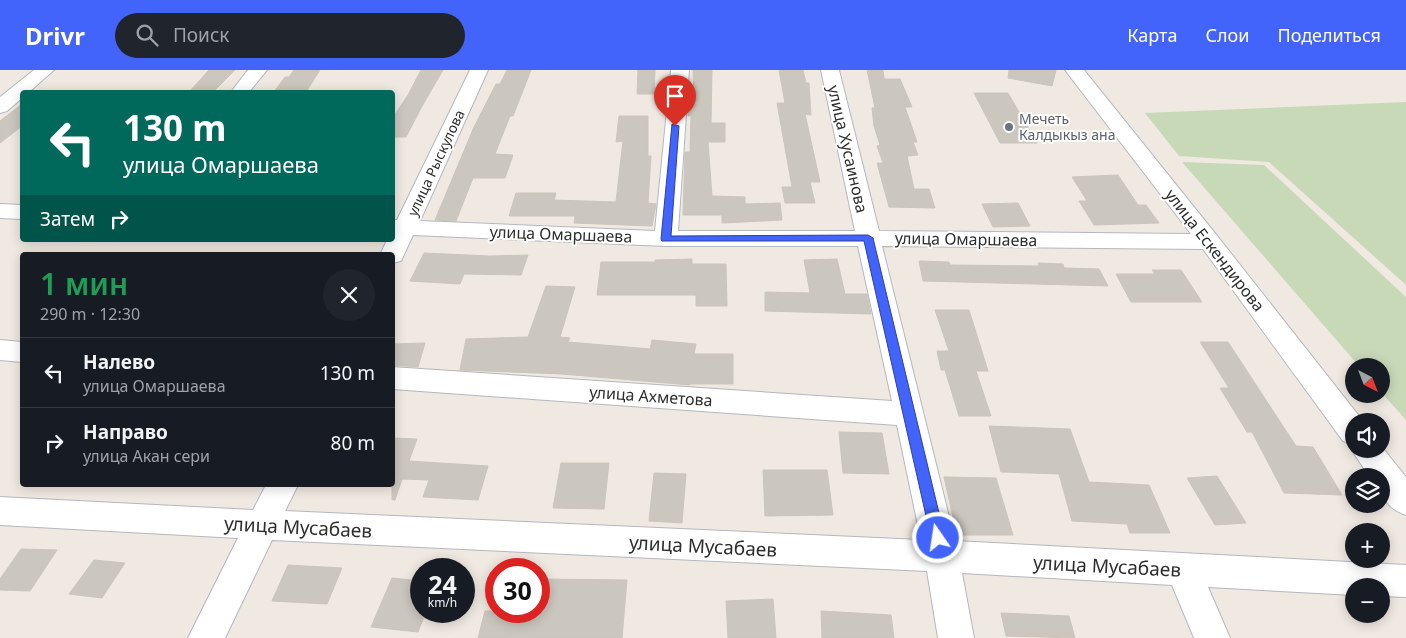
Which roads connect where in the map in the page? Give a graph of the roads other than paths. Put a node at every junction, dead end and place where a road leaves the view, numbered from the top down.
1 (45, 70) edge
2 (258, 70) edge
3 (479, 70) edge
4 (680, 70) edge
5 (830, 70) edge
6 (1074, 70) edge
7 (21, 90) edge
8 (242, 90) edge
9 (20, 91) edge
10 (0, 107) edge
11 (0, 211) edge
12 (20, 212) edge
13 (399, 228) edge
14 (868, 238) junction
15 (666, 239) junction
16 (1210, 242) junction
17 (393, 252) edge
18 (0, 350) edge
19 (20, 352) edge
20 (395, 378) edge
21 (910, 414) junction
22 (1345, 420) edge
23 (1373, 458) edge
24 (281, 487) edge
25 (1406, 501) edge
26 (0, 511) edge
27 (262, 526) junction
28 (942, 556) junction
29 (1184, 571) junction
30 (1406, 581) edge
31 (206, 638) edge
32 (956, 638) edge
33 (1212, 638) edge

1 - 7 street
2 - 8 street
3 - 13 street, улица Рыскулова
4 - 15 street
5 - 14 street, улица Хусаинова
6 - 16 street, улица Ескендирова
9 - 10 street
11 - 12 street
13 - 15 street, улица Омаршаева
13 - 17 street, улица Рыскулова
14 - 15 street, улица Омаршаева
14 - 16 street, улица Омаршаева
14 - 21 street, улица Хусаинова
16 - 22 street, улица Ескендирова
18 - 19 street
20 - 21 street, улица Ахметова
21 - 28 street, улица Хусаинова
23 - 25 street
24 - 27 street
26 - 27 street, улица Мусабаев
27 - 28 street, улица Мусабаев
27 - 31 street
28 - 29 street, улица Мусабаев
28 - 32 street, улица Хусаинова
29 - 30 street, улица Мусабаев
29 - 33 street

